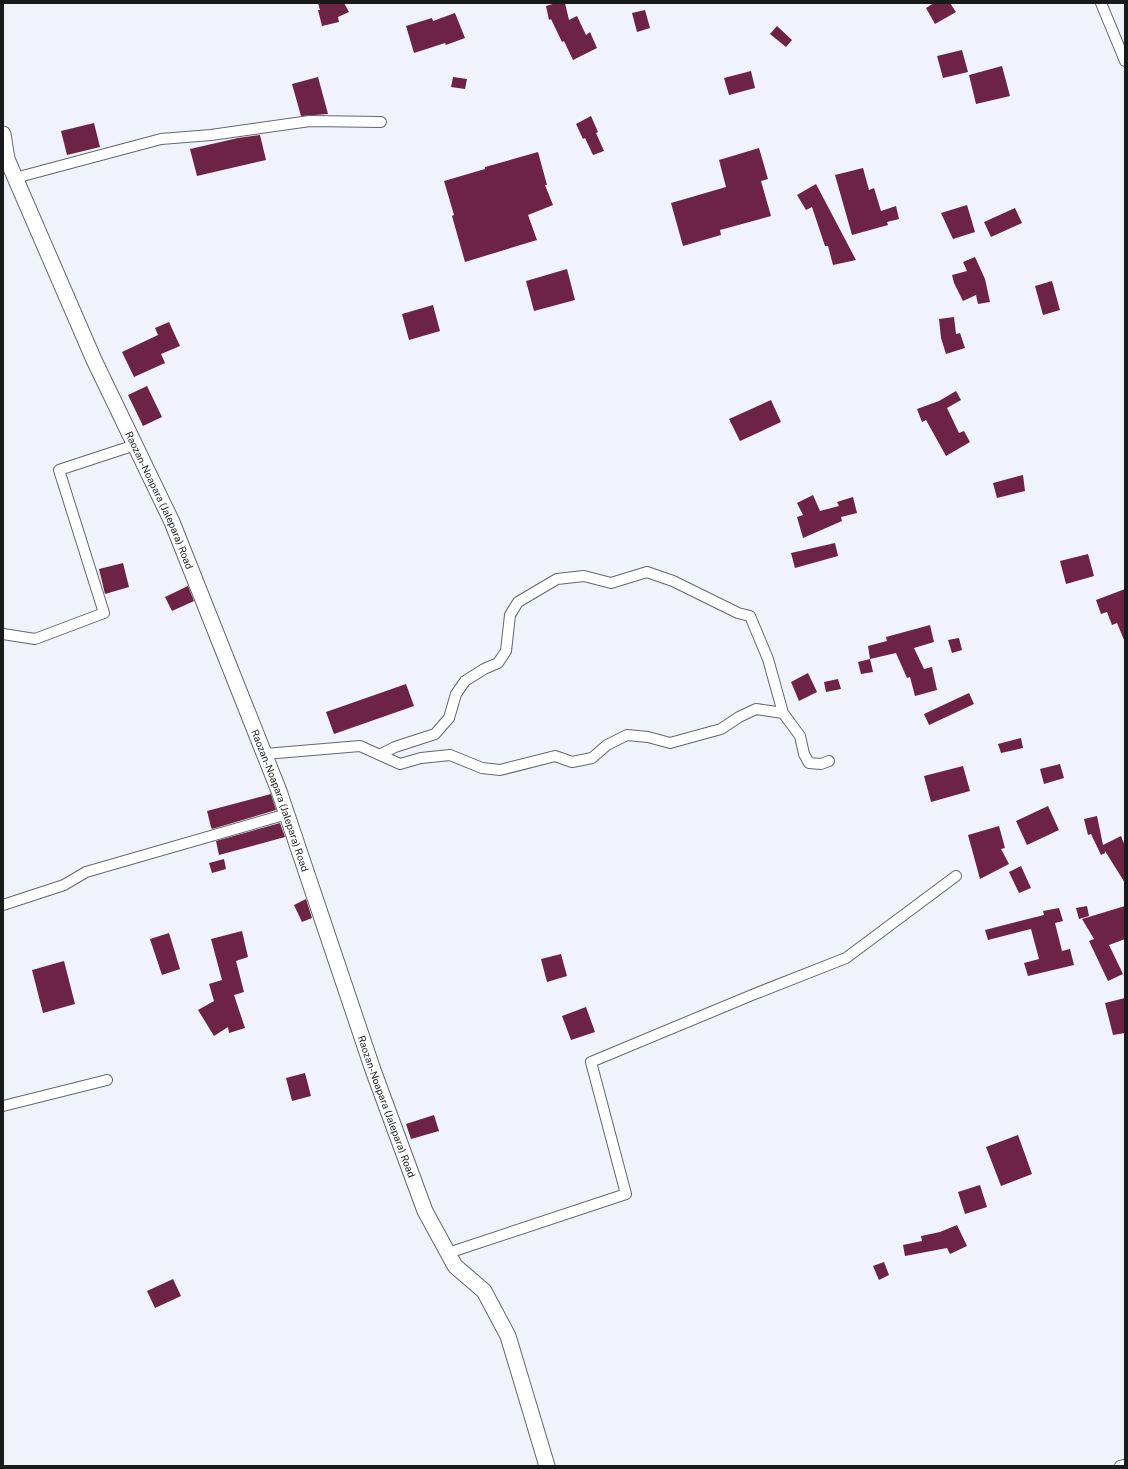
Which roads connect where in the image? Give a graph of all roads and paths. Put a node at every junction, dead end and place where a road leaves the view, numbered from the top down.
1 (1101, 3) edge
2 (1125, 62) edge
3 (381, 122) dead end
4 (3, 134) edge
5 (15, 178) junction
6 (135, 445) junction
7 (3, 634) edge
8 (783, 713) junction
9 (265, 754) junction
10 (381, 754) junction
11 (829, 762) dead end
12 (287, 814) junction
13 (956, 876) dead end
14 (3, 905) edge
15 (107, 1080) dead end
16 (3, 1106) edge
17 (448, 1253) junction
18 (1125, 1465) edge
19 (547, 1466) edge
20 (1120, 1466) edge

1 - 2 street
3 - 5 street
4 - 5 main road, Raozan-Noapara (Jalepara) Road
5 - 6 main road, Raozan-Noapara (Jalepara) Road
6 - 7 street
6 - 9 main road, Raozan-Noapara (Jalepara) Road
8 - 10 street
8 - 10 street
8 - 11 street
9 - 10 street
9 - 12 main road, Raozan-Noapara (Jalepara) Road
12 - 14 street
12 - 17 main road, Raozan-Noapara (Jalepara) Road
13 - 17 street
15 - 16 street
17 - 19 main road, Raozan-Noapara (Jalepara) Road
18 - 20 street

